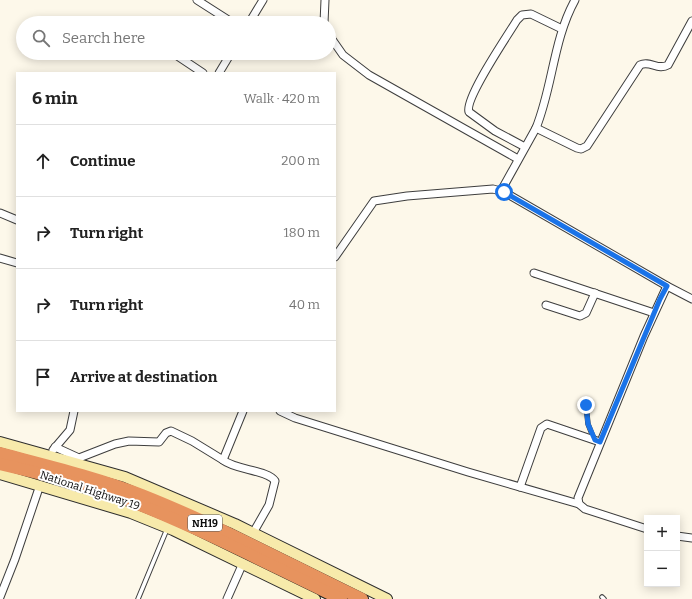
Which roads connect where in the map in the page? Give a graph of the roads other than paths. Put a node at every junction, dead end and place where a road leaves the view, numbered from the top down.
1 (198, 0) edge
2 (263, 0) edge
3 (325, 0) edge
4 (575, 0) edge
5 (223, 16) edge
6 (253, 16) edge
7 (324, 16) edge
8 (692, 21) edge
9 (562, 29) junction
10 (336, 44) edge
11 (184, 60) edge
12 (227, 60) edge
13 (202, 72) edge
14 (220, 72) edge
15 (536, 128) junction
16 (525, 147) junction
17 (518, 159) junction
18 (501, 191) junction
19 (0, 213) edge
20 (16, 220) edge
21 (336, 256) edge
22 (0, 258) edge
23 (16, 263) edge
24 (534, 272) dead end
25 (667, 286) junction
26 (595, 293) junction
27 (692, 299) edge
28 (546, 305) dead end
29 (654, 313) junction
30 (586, 405) dead end
31 (74, 412) edge
32 (242, 412) edge
33 (282, 412) edge
34 (598, 441) junction
35 (0, 442) edge
36 (55, 447) junction
37 (0, 453) edge
38 (223, 460) junction
39 (0, 464) edge
40 (42, 464) junction
41 (0, 474) edge
42 (40, 485) junction
43 (520, 487) junction
44 (579, 504) junction
45 (168, 528) junction
46 (644, 528) edge
47 (253, 533) junction
48 (680, 536) edge
49 (692, 538) edge
50 (243, 563) junction
51 (0, 596) edge
52 (138, 599) edge
53 (227, 599) edge
54 (315, 599) edge
55 (341, 599) edge
56 (362, 599) edge
57 (388, 599) edge

1 - 5 street
2 - 6 street
3 - 7 street
4 - 9 street
8 - 15 street
9 - 15 street
9 - 16 street
10 - 17 street
11 - 13 street
12 - 14 street
15 - 16 street
16 - 17 street
17 - 18 street
18 - 21 street
18 - 25 street
19 - 20 street
22 - 23 street
24 - 26 street
25 - 27 street
25 - 29 street
26 - 28 street
26 - 29 street
29 - 34 street
30 - 34 lane
31 - 36 street
32 - 38 street
33 - 43 street
34 - 43 street
34 - 44 street
35 - 40 main road
36 - 38 street
36 - 40 street
37 - 40 highway, NH19
38 - 47 street
39 - 40 highway, NH19
40 - 47 main road
40 - 55 highway, National Highway 19 / NH19
40 - 56 highway, NH19
41 - 42 main road
42 - 45 main road
42 - 51 street
43 - 44 street
44 - 46 street
45 - 50 main road
45 - 52 lane
47 - 57 main road
48 - 49 street
50 - 53 street
50 - 54 main road

